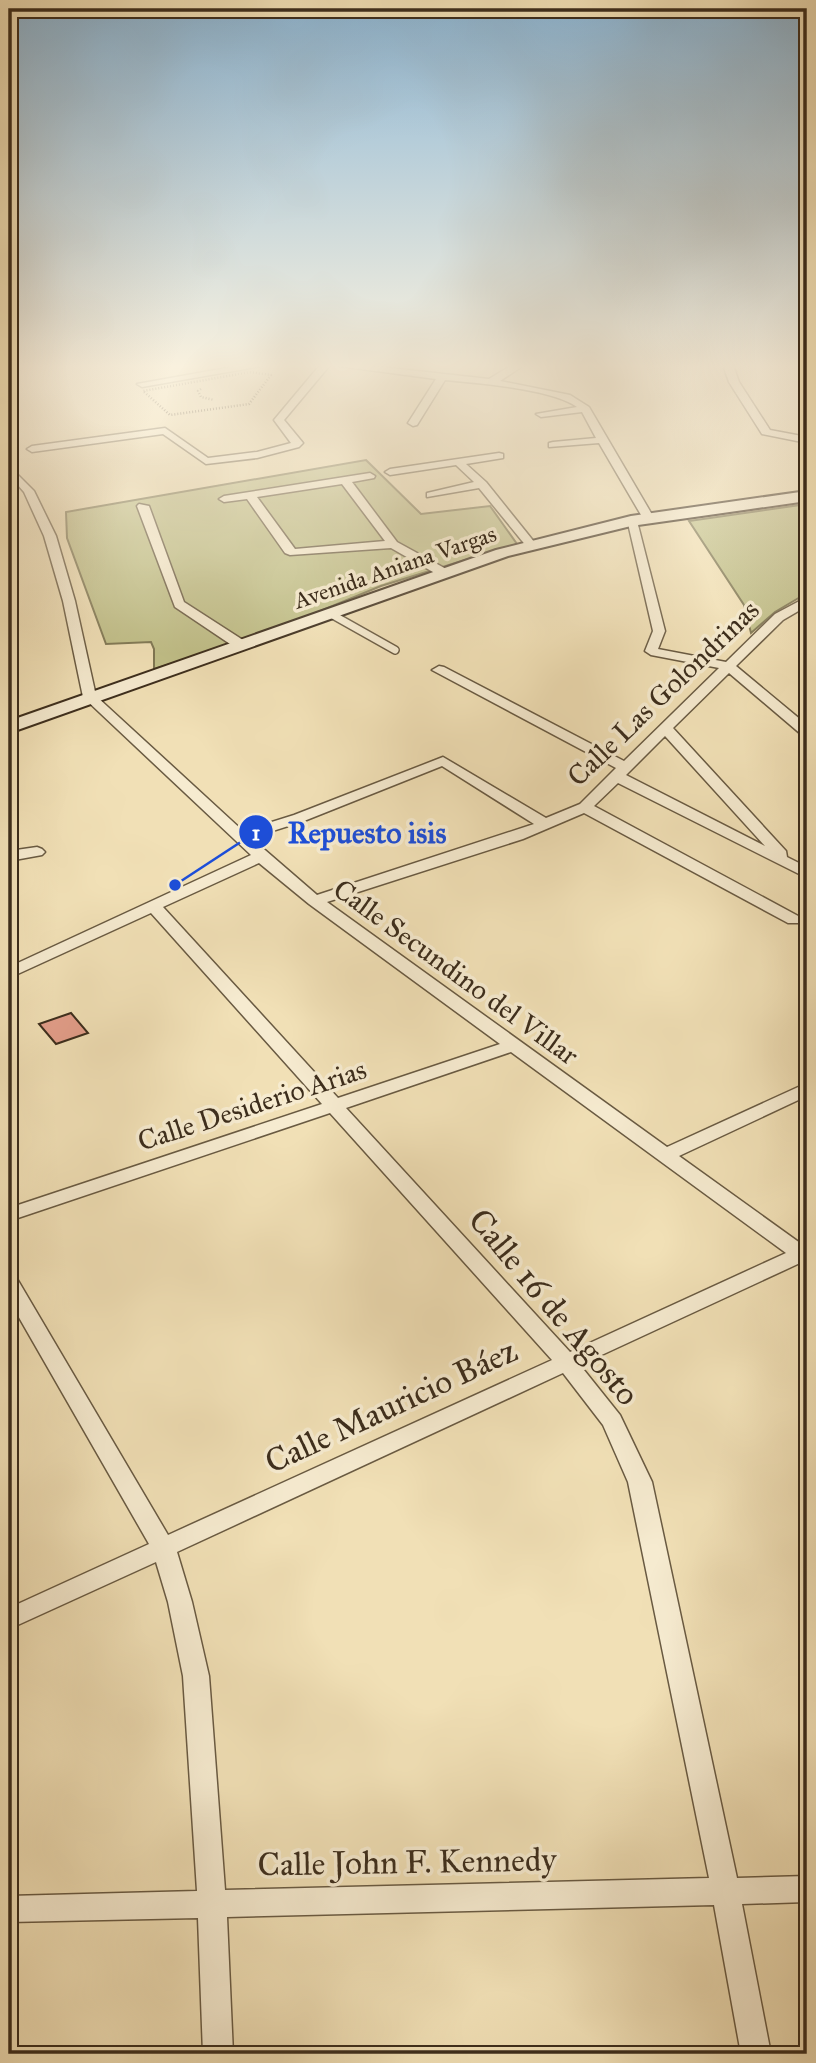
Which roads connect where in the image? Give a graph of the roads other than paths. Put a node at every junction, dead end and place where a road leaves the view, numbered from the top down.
1 (455, 461) edge
2 (457, 461) edge
3 (612, 461) edge
4 (9, 470) edge
5 (390, 472) dead end
6 (370, 476) dead end
7 (345, 480) junction
8 (482, 484) junction
9 (250, 495) junction
10 (432, 495) dead end
11 (807, 496) edge
12 (224, 499) dead end
13 (143, 506) dead end
14 (640, 520) junction
15 (393, 544) junction
16 (531, 545) junction
17 (444, 573) junction
18 (807, 601) edge
19 (331, 614) junction
20 (242, 645) junction
21 (394, 650) dead end
22 (728, 666) junction
23 (439, 670) dead end
24 (90, 697) junction
25 (9, 727) edge
26 (665, 728) junction
27 (807, 732) edge
28 (620, 771) junction
29 (585, 807) junction
30 (547, 825) junction
31 (240, 837) junction
32 (37, 852) dead end
33 (9, 856) edge
34 (261, 856) junction
35 (790, 864) junction
36 (807, 873) edge
37 (315, 901) junction
38 (153, 906) junction
39 (794, 920) dead end
40 (9, 973) edge
41 (512, 1046) junction
42 (807, 1089) edge
43 (333, 1107) junction
44 (665, 1155) junction
45 (9, 1215) edge
46 (805, 1256) edge
47 (9, 1282) edge
48 (566, 1362) junction
49 (163, 1547) junction
50 (9, 1619) edge
51 (725, 1889) junction
52 (807, 1889) edge
53 (212, 1902) junction
54 (9, 1909) edge
55 (218, 2054) edge
56 (755, 2054) edge

1 - 5 street
2 - 8 street
3 - 14 street
4 - 24 street
6 - 7 street
7 - 9 street
7 - 15 street
8 - 10 street
8 - 16 street
9 - 12 street
9 - 15 street
11 - 14 main road, Avenida Aniana Vargas
13 - 20 street
14 - 16 main road, Avenida Aniana Vargas
14 - 22 street
15 - 17 street
16 - 17 main road, Avenida Aniana Vargas
17 - 19 main road, Avenida Aniana Vargas
18 - 22 street, Calle Las Golondrinas
19 - 20 main road, Avenida Aniana Vargas
19 - 21 lane
20 - 24 main road, Avenida Aniana Vargas
22 - 26 street, Calle Las Golondrinas
22 - 27 street
23 - 28 street
24 - 25 main road, Avenida Aniana Vargas
24 - 31 street, Calle Secundino del Villar
26 - 28 street, Calle Las Golondrinas
26 - 35 street
28 - 29 street, Calle Las Golondrinas
28 - 35 street
29 - 30 street, Calle Las Golondrinas
29 - 39 street
30 - 31 street
30 - 37 street, Calle Las Golondrinas
31 - 34 street, Calle Secundino del Villar
32 - 33 street
34 - 37 street, Calle Secundino del Villar
34 - 38 street
35 - 36 street
37 - 41 street, Calle Secundino del Villar
38 - 40 street
38 - 43 street, Calle 16 de Agosto
41 - 43 street, Calle Desiderio Arias
41 - 44 street, Calle Secundino del Villar
42 - 44 street
43 - 45 street, Calle Desiderio Arias
43 - 48 street, Calle 16 de Agosto
44 - 46 street, Calle Secundino del Villar
46 - 48 street, Calle Mauricio Báez
47 - 49 street
48 - 49 street, Calle Mauricio Báez
48 - 51 street, Calle 16 de Agosto
49 - 50 street, Calle Mauricio Báez
49 - 53 street
51 - 52 street, Calle John F. Kennedy
51 - 53 street, Calle John F. Kennedy
51 - 56 street, Calle 16 de Agosto
53 - 54 street, Calle John F. Kennedy
53 - 55 street

